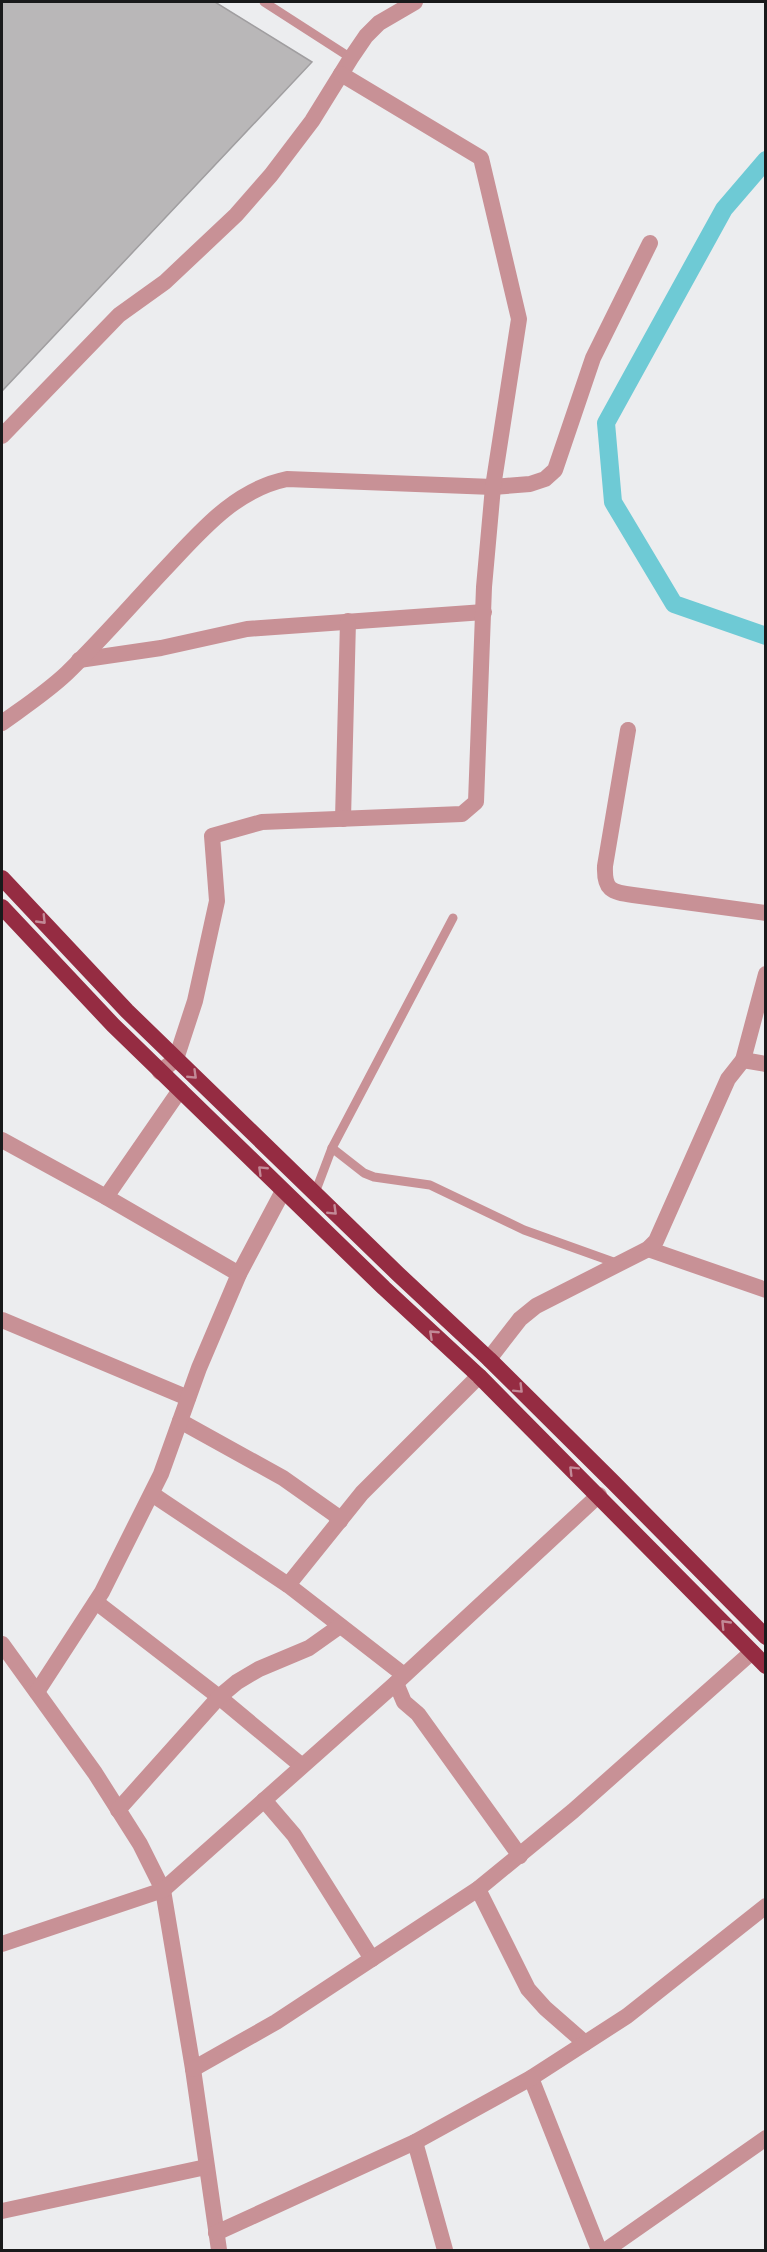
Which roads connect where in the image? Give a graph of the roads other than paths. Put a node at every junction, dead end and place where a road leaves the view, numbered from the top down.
1 (264, 2) edge
2 (415, 2) edge
3 (351, 58) junction
4 (340, 74) junction
5 (650, 243) dead end
6 (2, 436) edge
7 (492, 487) junction
8 (484, 612) junction
9 (348, 621) junction
10 (79, 660) junction
11 (2, 723) edge
12 (628, 730) dead end
13 (343, 819) junction
14 (2, 878) edge
15 (2, 907) edge
16 (765, 913) edge
17 (453, 918) dead end
18 (765, 974) edge
19 (176, 1059) junction
20 (743, 1060) junction
21 (765, 1064) edge
22 (160, 1072) junction
23 (180, 1090) junction
24 (2, 1140) edge
25 (332, 1148) junction
26 (283, 1191) junction
27 (315, 1193) junction
28 (106, 1197) junction
29 (648, 1249) junction
30 (619, 1264) junction
31 (239, 1274) junction
32 (765, 1290) edge
33 (2, 1320) edge
34 (489, 1359) junction
35 (479, 1376) junction
36 (188, 1398) junction
37 (180, 1421) junction
38 (152, 1494) junction
39 (599, 1496) junction
40 (340, 1521) junction
41 (288, 1585) junction
42 (96, 1602) junction
43 (340, 1626) junction
44 (765, 1637) edge
45 (2, 1644) edge
46 (752, 1652) junction
47 (765, 1666) edge
48 (400, 1679) junction
49 (37, 1692) junction
50 (219, 1697) junction
51 (302, 1766) junction
52 (264, 1800) junction
53 (118, 1810) junction
54 (520, 1856) junction
55 (478, 1889) junction
56 (163, 1890) junction
57 (765, 1906) edge
58 (2, 1944) edge
59 (372, 1959) junction
60 (585, 2043) junction
61 (193, 2069) junction
62 (531, 2078) junction
63 (765, 2138) edge
64 (415, 2142) junction
65 (206, 2167) junction
66 (2, 2211) edge
67 (216, 2233) junction
68 (219, 2250) edge
69 (445, 2250) edge
70 (599, 2250) edge
71 (606, 2250) edge

1 - 3 lane
2 - 3 street
3 - 4 street
4 - 6 street
4 - 7 street
5 - 7 street
7 - 8 street
7 - 10 street
8 - 9 street
8 - 13 street
9 - 10 street
9 - 13 street
10 - 11 street
12 - 16 street
13 - 19 street
14 -> 19 highway
15 - 22 highway
17 - 25 lane
18 - 20 street
19 - 22 street
19 -> 27 highway
20 - 21 street
20 - 29 street
22 - 23 highway
26 -> 23 highway
23 - 28 street
24 - 28 street
25 - 27 lane
25 - 30 lane
26 - 31 street
35 -> 26 highway
27 -> 34 highway
28 - 31 street
29 - 30 street
29 - 32 street
30 - 34 street
31 - 36 street
33 - 36 street
34 -> 44 highway
39 -> 35 highway
35 - 40 street
36 - 37 street
37 - 38 street
37 - 40 street
38 - 41 street
38 - 42 street
46 -> 39 highway
39 - 48 street
40 - 41 street
41 - 43 street
42 - 49 street
42 - 50 street
43 - 48 street
43 - 50 street
45 - 49 street
46 - 47 highway
46 - 54 street
48 - 51 street
48 - 54 street
49 - 53 street
50 - 51 street
50 - 53 street
51 - 52 street
52 - 56 street
52 - 59 street
53 - 56 street
54 - 55 street
55 - 59 street
55 - 60 street
56 - 58 street
56 - 61 street
57 - 60 street
59 - 61 street
60 - 62 street
61 - 65 street
62 - 64 street
62 - 70 street
63 - 71 street
64 - 67 street
64 - 69 street
65 - 66 street
65 - 67 street
67 - 68 street

